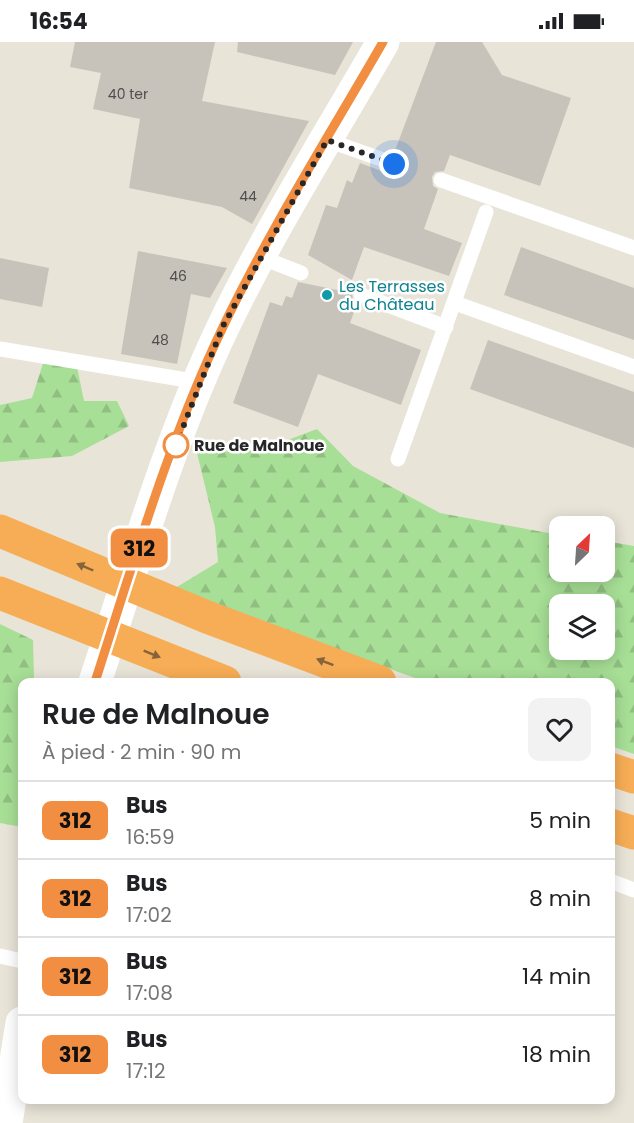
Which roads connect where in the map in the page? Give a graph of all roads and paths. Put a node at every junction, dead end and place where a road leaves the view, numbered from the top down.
1 (383, 42) edge
2 (327, 140) junction
3 (394, 164) dead end
4 (441, 180) dead end
5 (486, 212) dead end
6 (634, 248) edge
7 (260, 257) junction
8 (301, 273) dead end
9 (360, 295) dead end
10 (455, 303) junction
11 (446, 327) junction
12 (0, 349) edge
13 (634, 367) edge
14 (199, 382) junction
15 (398, 459) dead end
16 (0, 531) edge
17 (0, 593) edge
18 (97, 678) edge
19 (215, 678) edge
20 (369, 678) edge
21 (615, 771) edge
22 (634, 777) edge
23 (615, 827) edge
24 (634, 833) edge
25 (615, 883) edge
26 (634, 890) edge
27 (0, 956) edge
28 (18, 960) edge
29 (18, 1048) edge
30 (6, 1123) edge

1 - 2 main road
2 - 3 lane
2 - 7 main road
4 - 6 lane
5 - 10 lane
7 - 8 lane
7 - 14 main road
9 - 11 lane
10 - 11 lane
10 - 13 lane
11 - 15 lane
12 - 14 lane
14 - 18 main road
20 -> 16 highway
17 -> 19 highway
21 - 22 highway
23 - 24 highway
25 - 26 lane
27 - 28 lane
29 - 30 main road

